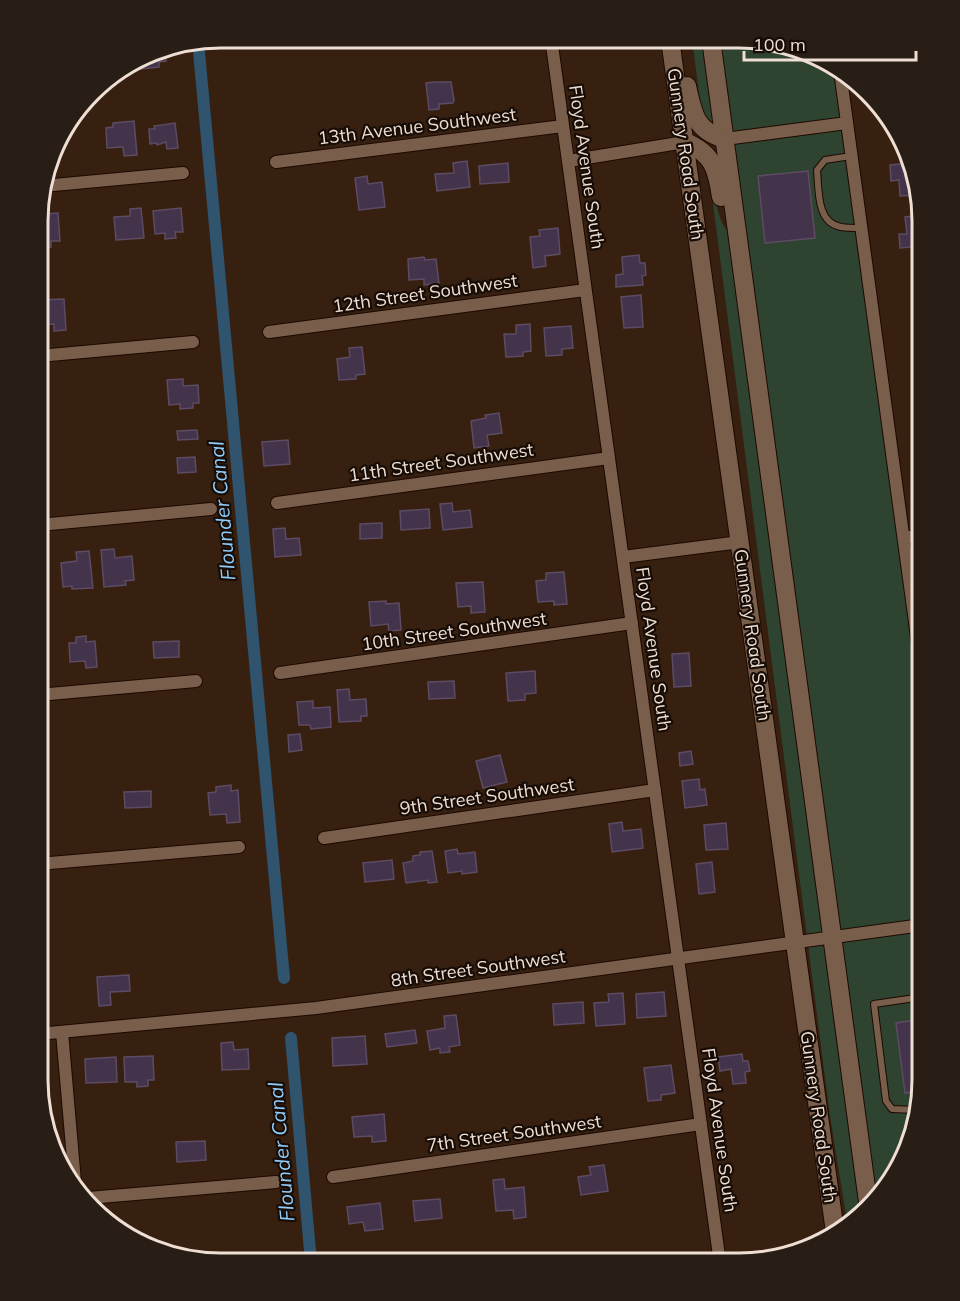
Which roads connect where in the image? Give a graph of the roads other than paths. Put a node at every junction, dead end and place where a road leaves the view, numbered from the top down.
1 (552, 48) edge
2 (671, 48) edge
3 (712, 48) edge
4 (673, 58) junction
5 (842, 82) edge
6 (847, 123) junction
7 (563, 126) junction
8 (725, 138) junction
9 (685, 142) junction
10 (851, 156) junction
11 (568, 161) junction
12 (276, 162) dead end
13 (183, 173) dead end
14 (52, 185) edge
15 (861, 228) junction
16 (737, 232) junction
17 (585, 290) junction
18 (269, 332) dead end
19 (193, 342) dead end
20 (48, 355) edge
21 (609, 458) junction
22 (277, 502) dead end
23 (212, 509) dead end
24 (48, 524) edge
25 (912, 537) edge
26 (904, 538) junction
27 (740, 542) junction
28 (623, 557) junction
29 (912, 598) edge
30 (632, 623) junction
31 (280, 673) dead end
32 (196, 681) dead end
33 (48, 694) edge
34 (655, 790) junction
35 (324, 838) dead end
36 (238, 846) dead end
37 (48, 863) edge
38 (912, 926) edge
39 (832, 937) junction
40 (796, 942) junction
41 (678, 958) junction
42 (912, 998) edge
43 (62, 1032) junction
44 (48, 1033) edge
45 (910, 1110) edge
46 (701, 1124) junction
47 (74, 1171) edge
48 (333, 1177) dead end
49 (276, 1182) dead end
50 (869, 1194) edge
51 (95, 1197) edge
52 (834, 1225) edge
53 (719, 1253) edge

1 - 7 street, Floyd Avenue South
2 - 4 main road, Gunnery Road South
3 - 8 main road, Gunnery Road South
4 - 8 main road
4 - 9 main road, Gunnery Road South
5 - 6 street
6 - 8 street
6 - 10 street
7 - 11 street, Floyd Avenue South
7 - 12 street, 13th Avenue Southwest
8 - 16 main road, Gunnery Road South
9 - 11 street
9 - 16 main road
9 - 27 main road, Gunnery Road South
10 - 15 street
10 - 15 lane
11 - 17 street, Floyd Avenue South
13 - 14 street
15 - 26 street
16 - 39 main road, Gunnery Road South
17 - 18 street, 12th Street Southwest
17 - 21 street, Floyd Avenue South
19 - 20 street
21 - 22 street, 11th Street Southwest
21 - 28 street, Floyd Avenue South
23 - 24 street
25 - 26 street
26 - 29 street
27 - 28 street
27 - 40 main road, Gunnery Road South
28 - 30 street, Floyd Avenue South
30 - 31 street, 10th Street Southwest
30 - 34 street, Floyd Avenue South
32 - 33 street
34 - 35 street, 9th Street Southwest
34 - 41 street, Floyd Avenue South
36 - 37 street
38 - 39 street, 8th Street Southwest
39 - 40 street, 8th Street Southwest
39 - 50 main road, Gunnery Road South
40 - 41 street, 8th Street Southwest
40 - 52 main road, Gunnery Road South
41 - 43 street, 8th Street Southwest
41 - 46 street, Floyd Avenue South
42 - 45 lane
43 - 44 street, 8th Street Southwest
43 - 47 street
46 - 48 street, 7th Street Southwest
46 - 53 street, Floyd Avenue South
49 - 51 street

